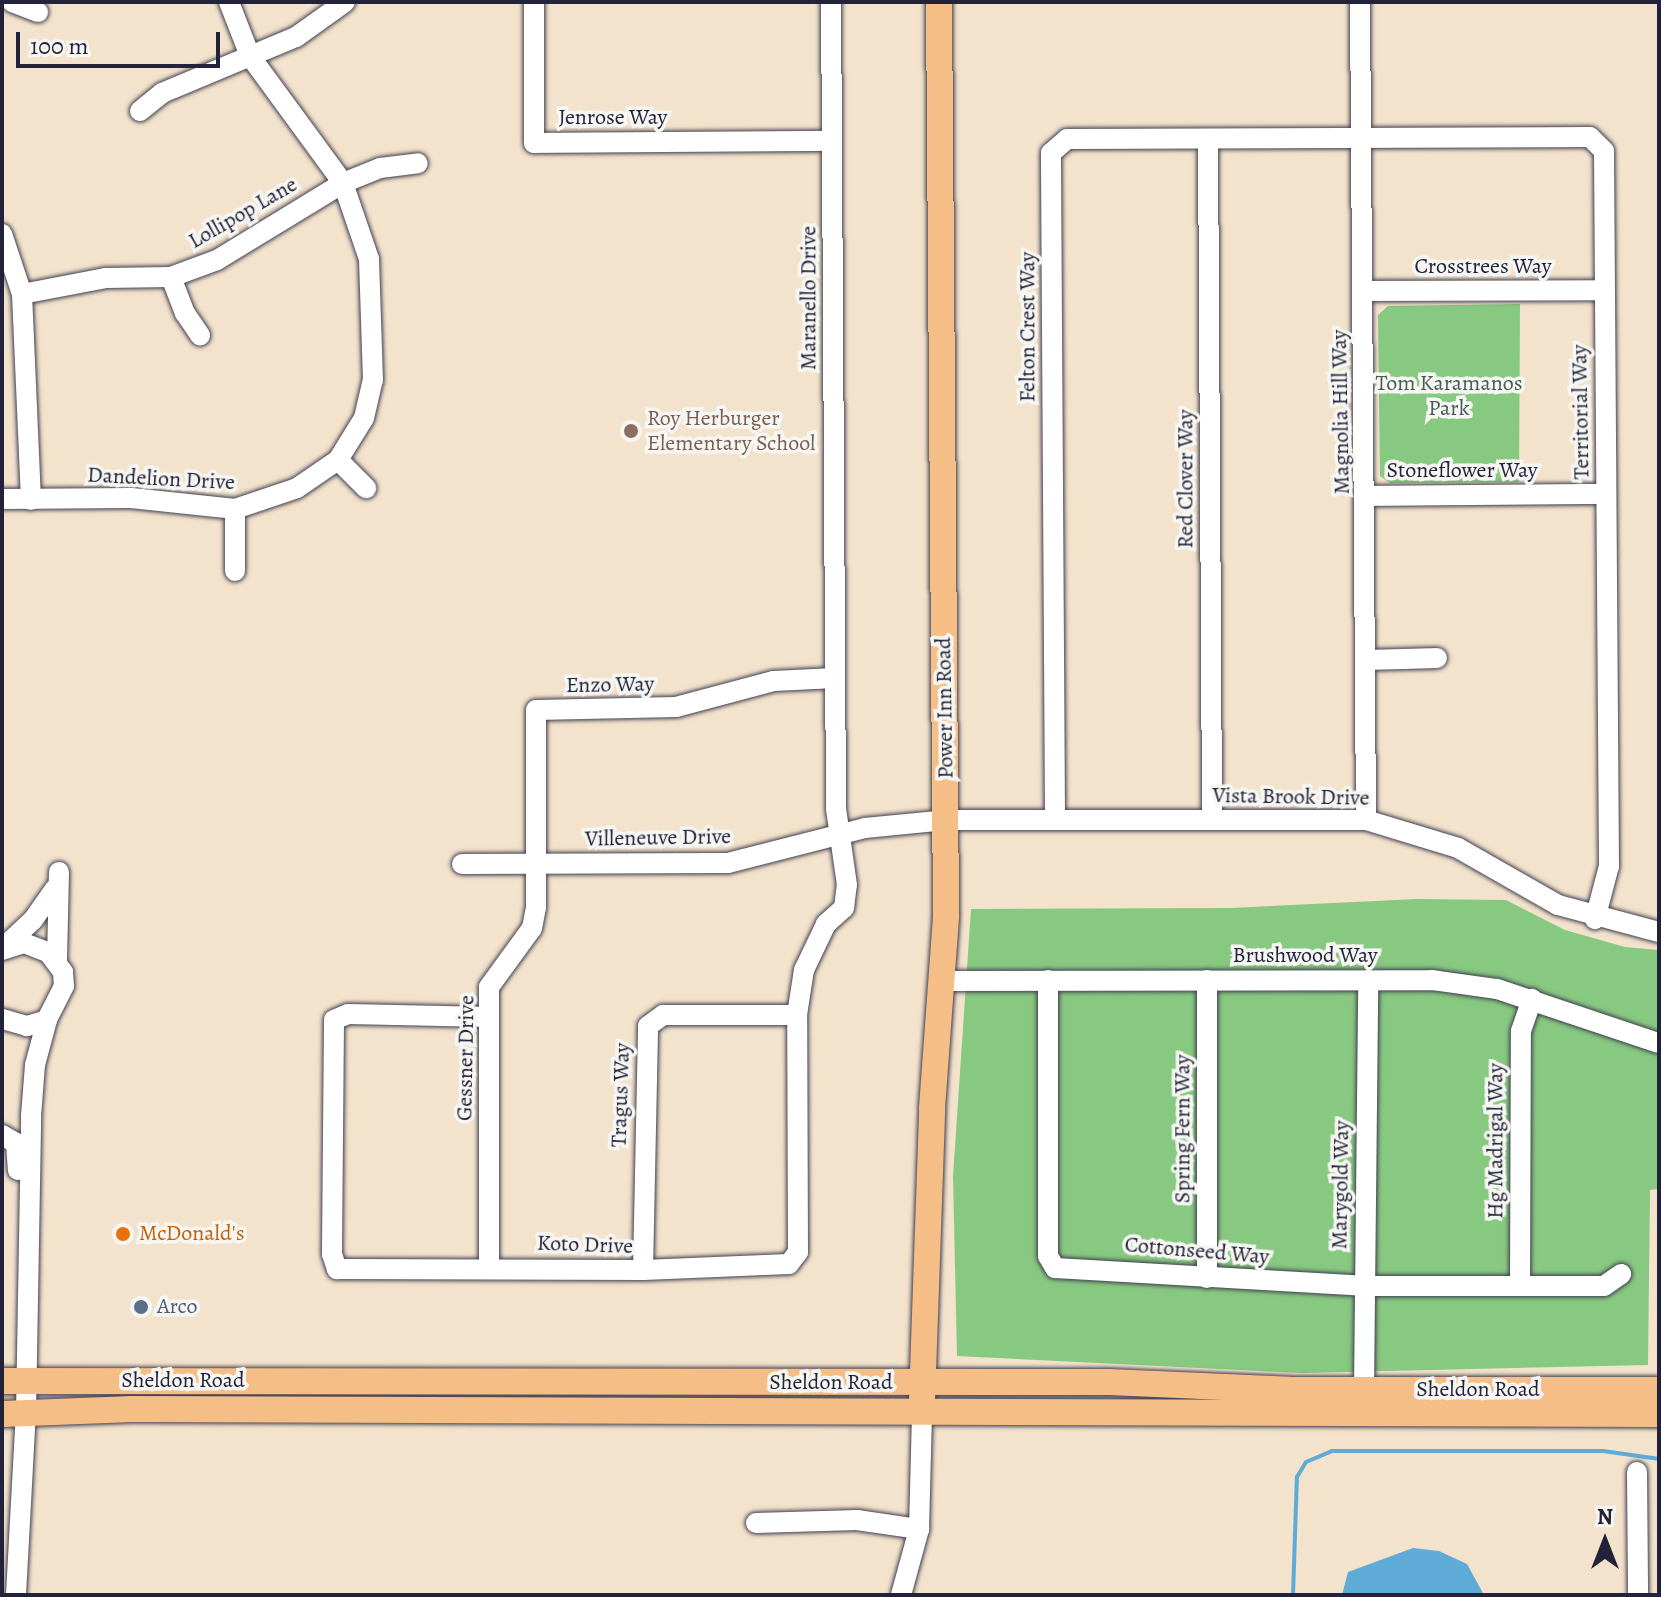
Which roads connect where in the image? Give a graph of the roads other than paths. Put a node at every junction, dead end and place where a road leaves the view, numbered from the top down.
1 (12, 2) edge
2 (229, 2) edge
3 (345, 2) edge
4 (534, 2) edge
5 (831, 2) edge
6 (939, 2) edge
7 (1360, 2) edge
8 (38, 12) dead end
9 (250, 56) junction
10 (140, 111) dead end
11 (1362, 135) junction
12 (1208, 139) junction
13 (832, 141) junction
14 (418, 163) dead end
15 (343, 183) junction
16 (2, 234) edge
17 (171, 277) junction
18 (1603, 290) junction
19 (1364, 291) junction
20 (22, 294) junction
21 (200, 335) dead end
22 (338, 460) junction
23 (366, 488) dead end
24 (1606, 494) junction
25 (1367, 496) junction
26 (2, 499) edge
27 (31, 500) junction
28 (235, 509) junction
29 (235, 571) dead end
30 (1437, 658) dead end
31 (1368, 660) junction
32 (835, 678) junction
33 (1055, 817) junction
34 (1212, 819) junction
35 (946, 820) junction
36 (1366, 820) junction
37 (841, 833) junction
38 (462, 864) dead end
39 (537, 864) junction
40 (1595, 919) junction
41 (1659, 932) edge
42 (2, 949) edge
43 (57, 960) junction
44 (1048, 980) junction
45 (1207, 980) junction
46 (1368, 980) junction
47 (942, 981) junction
48 (1532, 999) junction
49 (797, 1015) junction
50 (489, 1017) junction
51 (2, 1019) edge
52 (47, 1020) junction
53 (1658, 1043) edge
54 (2, 1135) edge
55 (489, 1266) junction
56 (643, 1270) junction
57 (1621, 1274) dead end
58 (27, 1276) junction
59 (1207, 1278) junction
60 (1363, 1286) junction
61 (1520, 1286) junction
62 (14, 1381) edge
63 (923, 1383) junction
64 (1364, 1390) junction
65 (1659, 1390) edge
66 (922, 1413) junction
67 (14, 1414) edge
68 (1659, 1414) edge
69 (1637, 1472) dead end
70 (756, 1523) dead end
71 (919, 1529) junction
72 (16, 1595) edge
73 (901, 1595) edge
74 (1638, 1595) edge

1 - 8 street
2 - 9 street, Dandelion Drive
3 - 9 street
4 - 13 street, Jenrose Way
5 - 13 street, Maranello Drive
6 - 35 main road, Power Inn Road
7 - 11 street, Magnolia Hill Way
9 - 10 street
9 - 15 street, Dandelion Drive
11 - 12 street, Felton Crest Way
11 - 18 street, Territorial Way
11 - 19 street, Magnolia Hill Way
12 - 33 street, Felton Crest Way
12 - 34 street, Red Clover Way
13 - 32 street, Maranello Drive
14 - 15 street, Lollipop Lane
15 - 17 street, Lollipop Lane
15 - 22 street, Dandelion Drive
16 - 20 street
17 - 20 street, Lollipop Lane
17 - 21 street
18 - 19 street, Crosstrees Way
18 - 24 street, Territorial Way
19 - 25 street, Magnolia Hill Way
20 - 27 street
22 - 23 street
22 - 28 street, Dandelion Drive
24 - 25 street, Stoneflower Way
24 - 40 street, Territorial Way
25 - 31 street, Magnolia Hill Way
26 - 27 street, Dandelion Drive
27 - 28 street, Dandelion Drive
28 - 29 street
30 - 31 street
31 - 36 street, Magnolia Hill Way
32 - 37 street, Maranello Drive
32 - 39 street, Enzo Way
33 - 34 street, Vista Brook Drive
33 - 35 street, Vista Brook Drive
34 - 36 street, Vista Brook Drive
35 - 37 street, Villeneuve Drive
35 - 47 main road, Power Inn Road
36 - 40 street, Vista Brook Drive
37 - 39 street, Villeneuve Drive
37 - 49 street, Koto Drive
38 - 39 street, Villeneuve Drive
39 - 50 street, Gessner Drive
40 - 41 street, Vista Brook Drive
42 - 43 street
42 - 43 street
43 - 52 street
44 - 45 street, Brushwood Way
44 - 47 street, Brushwood Way
44 - 59 street, Cottonseed Way
45 - 46 street, Brushwood Way
45 - 59 street, Spring Fern Way
46 - 48 street, Brushwood Way
46 - 60 street, Marygold Way
47 - 63 main road, Power Inn Road
48 - 53 street, Brushwood Way
48 - 61 street, Hg Madrigal Way
49 - 56 street, Tragus Way
49 - 56 street, Koto Drive
50 - 55 street, Gessner Drive
50 - 55 street, Koto Drive
51 - 52 street
52 - 58 street
54 - 58 street
55 - 56 street, Koto Drive
57 - 61 street, Cottonseed Way
58 - 62 street
59 - 60 street, Cottonseed Way
60 - 61 street, Cottonseed Way
60 - 64 street, Marygold Way
62 - 63 main road, Sheldon Road
62 - 67 street
63 - 64 main road, Sheldon Road
63 - 66 main road, Power Inn Road
64 - 65 main road, Sheldon Road
66 - 67 main road, Sheldon Road
66 - 68 main road, Sheldon Road
66 - 71 street
67 - 72 street
69 - 74 street
70 - 71 street
71 - 73 street

